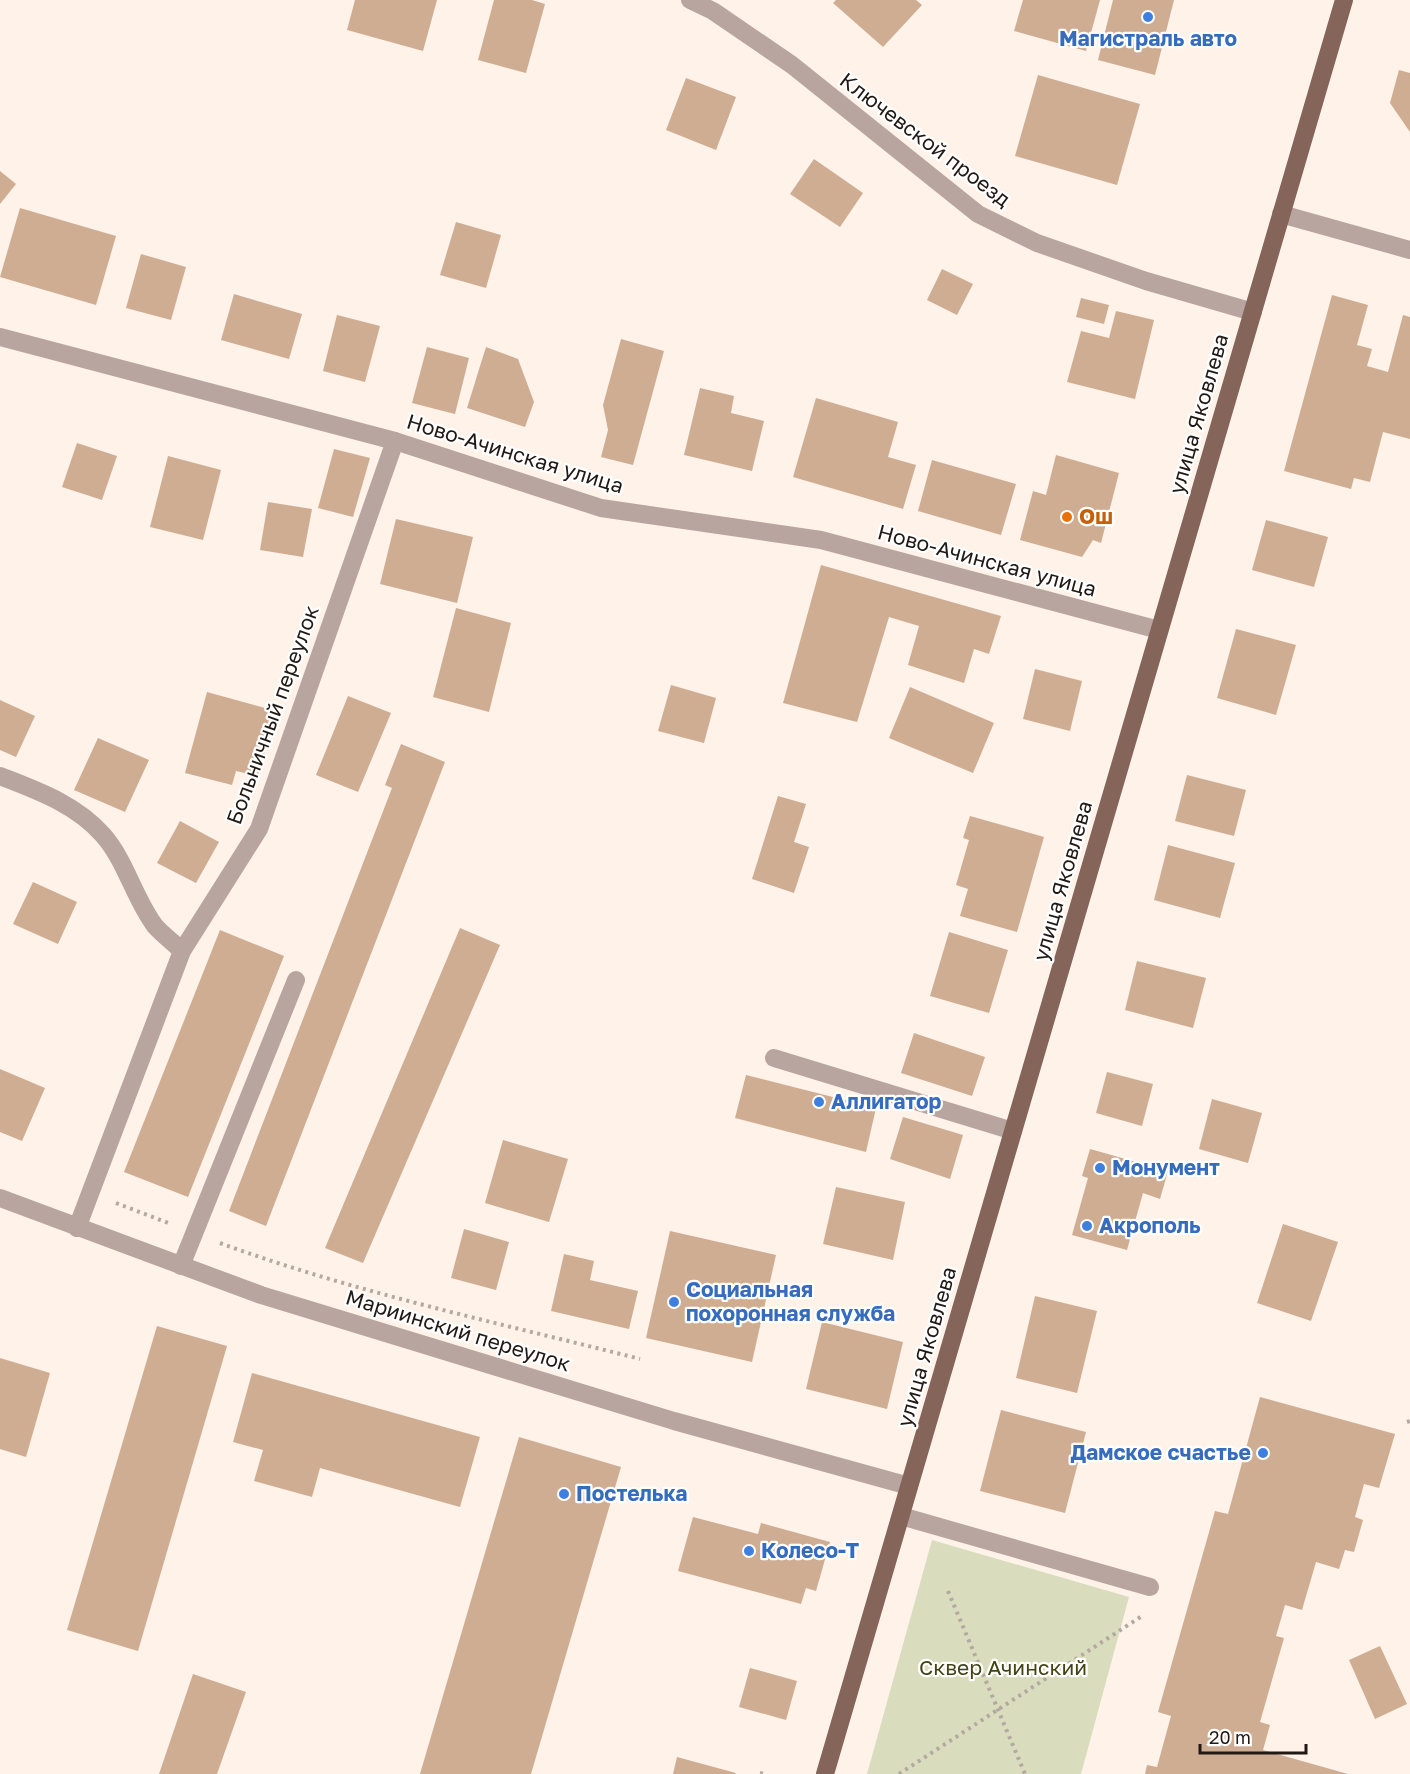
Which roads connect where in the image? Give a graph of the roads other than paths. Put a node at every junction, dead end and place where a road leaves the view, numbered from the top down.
1 (690, 0) edge
2 (1344, 0) edge
3 (1281, 214) junction
4 (1410, 250) edge
5 (1252, 312) junction
6 (0, 337) edge
7 (395, 441) junction
8 (1160, 630) junction
9 (0, 776) edge
10 (182, 951) junction
11 (296, 980) dead end
12 (774, 1058) dead end
13 (1013, 1131) junction
14 (0, 1198) edge
15 (77, 1228) junction
16 (182, 1266) junction
17 (909, 1486) junction
18 (900, 1516) junction
19 (1150, 1587) dead end
20 (825, 1774) edge

1 - 5 street, Ключевской проезд
2 - 3 main road, улица Яковлева
3 - 4 street
3 - 5 main road, улица Яковлева
5 - 8 main road, улица Яковлева
6 - 7 street, Ново-Ачинская улица
7 - 8 street, Ново-Ачинская улица
7 - 10 street, Больничный переулок
8 - 13 main road, улица Яковлева
9 - 10 street
10 - 15 street, Больничный переулок
11 - 16 street
12 - 13 street
13 - 17 main road, улица Яковлева
14 - 15 street, Мариинский переулок
15 - 16 street, Мариинский переулок
16 - 17 street, Мариинский переулок
17 - 18 main road, улица Яковлева
18 - 19 street
18 - 20 main road, улица Яковлева

